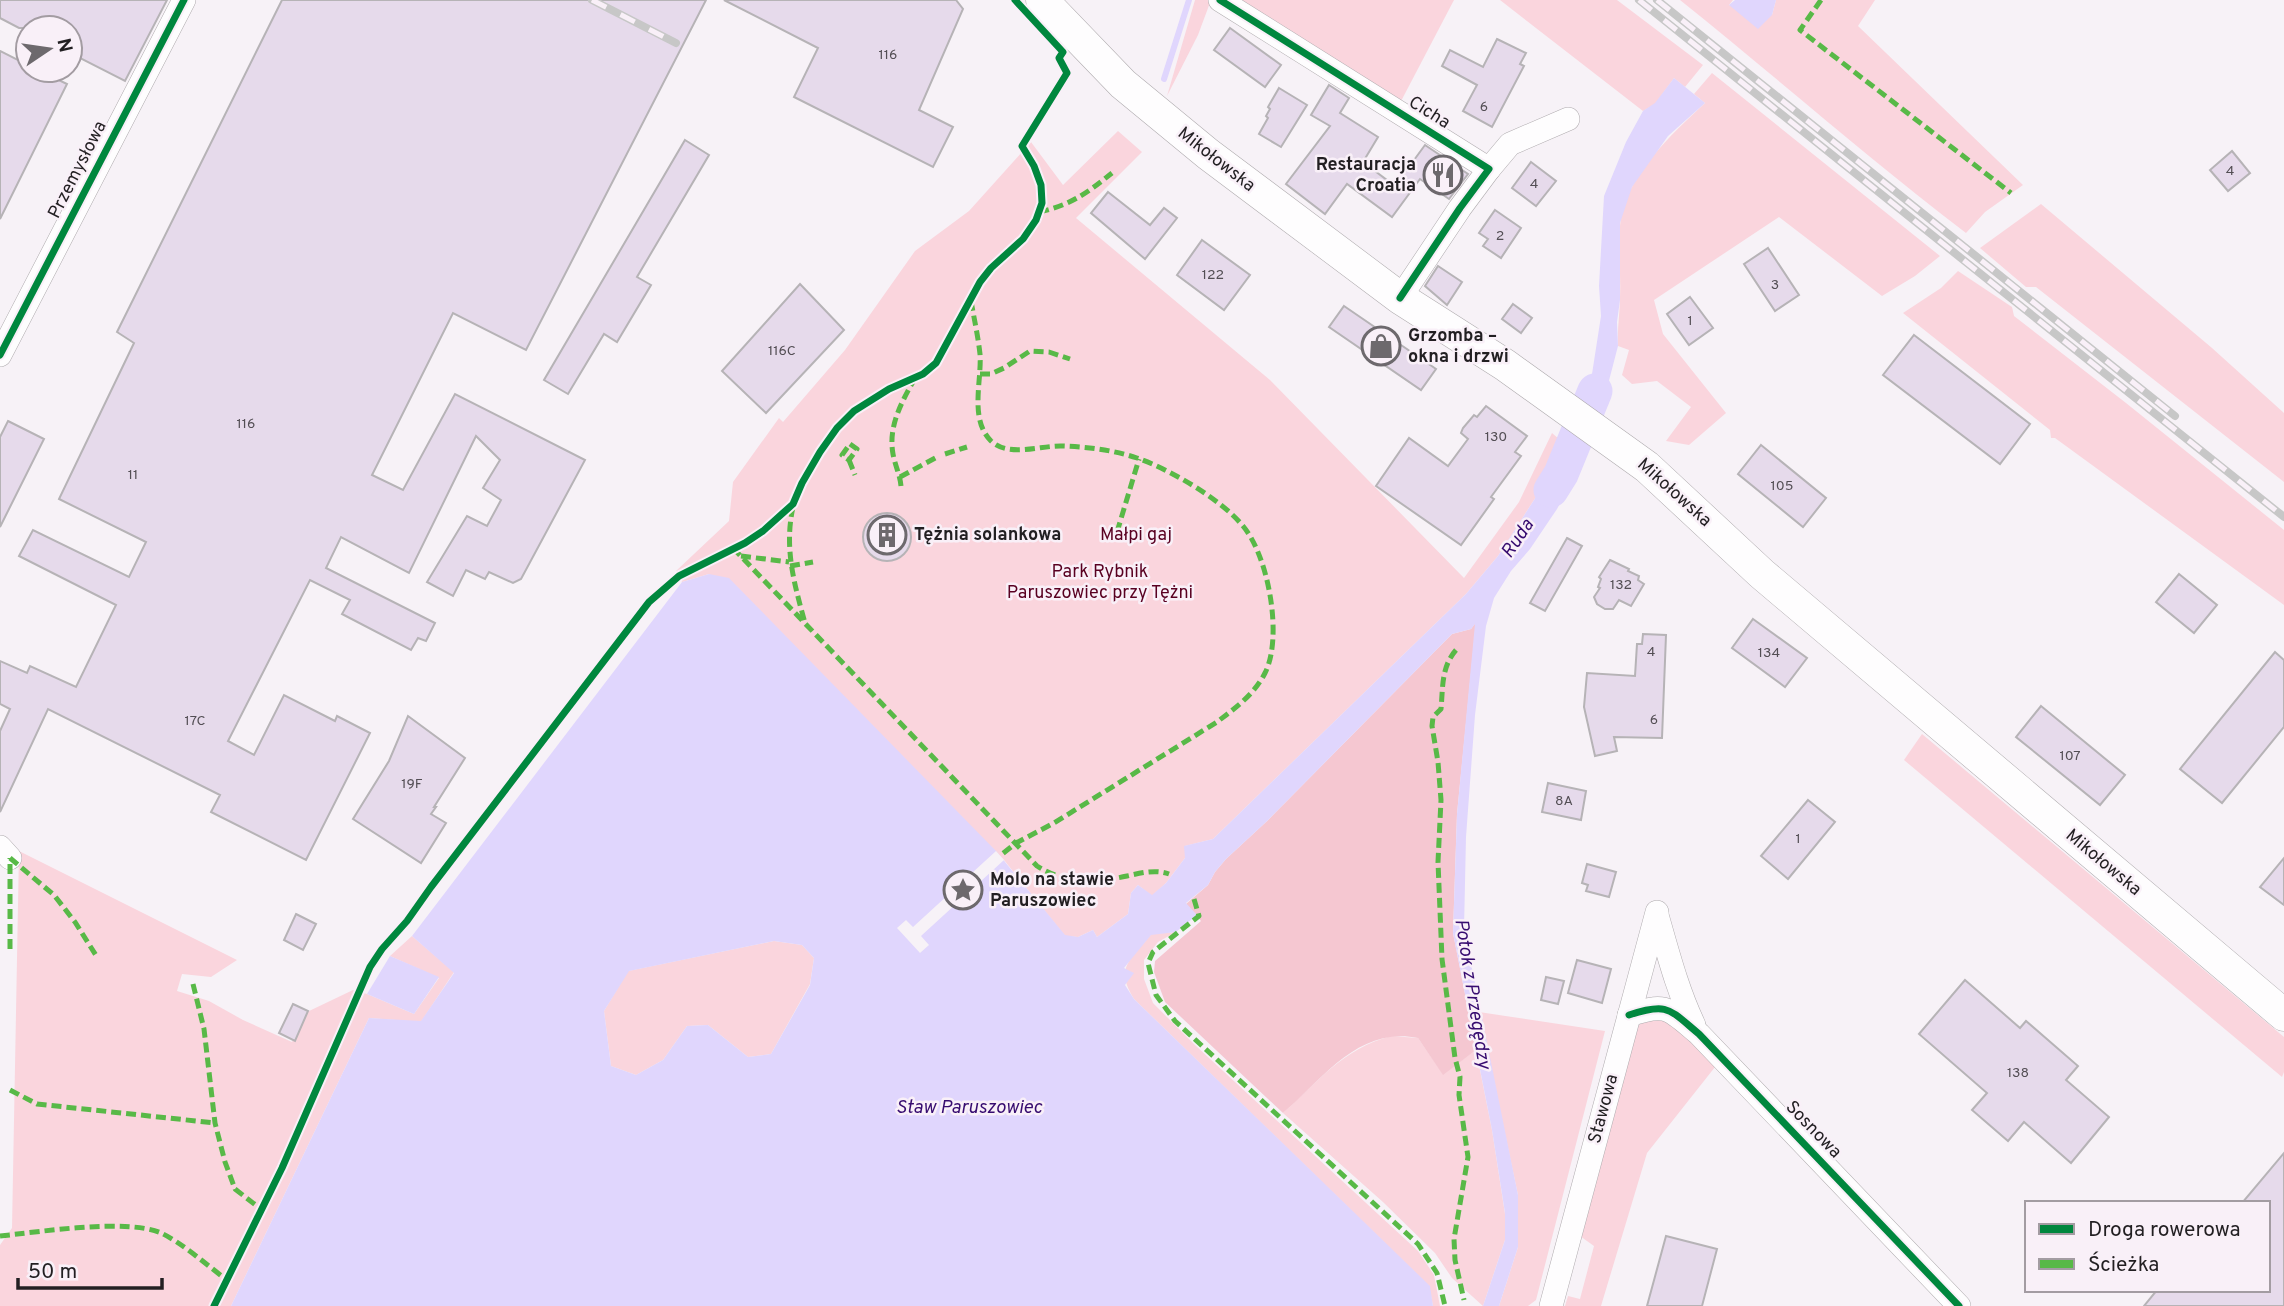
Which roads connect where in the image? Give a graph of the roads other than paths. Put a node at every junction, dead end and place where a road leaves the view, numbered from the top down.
1 (184, 0) edge
2 (1042, 0) edge
3 (1220, 0) edge
4 (1568, 118) dead end
5 (1489, 169) junction
6 (1400, 298) junction
7 (0, 355) edge
8 (1640, 973) junction
9 (1676, 1006) junction
10 (1629, 1015) junction
11 (2284, 1015) edge
12 (1551, 1306) edge
13 (1959, 1306) edge

1 - 7 street, Przemysłowa
2 - 6 main road, Mikołowska
3 - 5 street, Cicha
4 - 5 street
5 - 6 street
6 - 11 main road, Mikołowska
8 - 9 street, Sosnowa
8 - 9 street, Stawowa
8 - 10 street, Stawowa
9 - 10 street
9 - 13 street, Sosnowa
10 - 12 street, Stawowa

